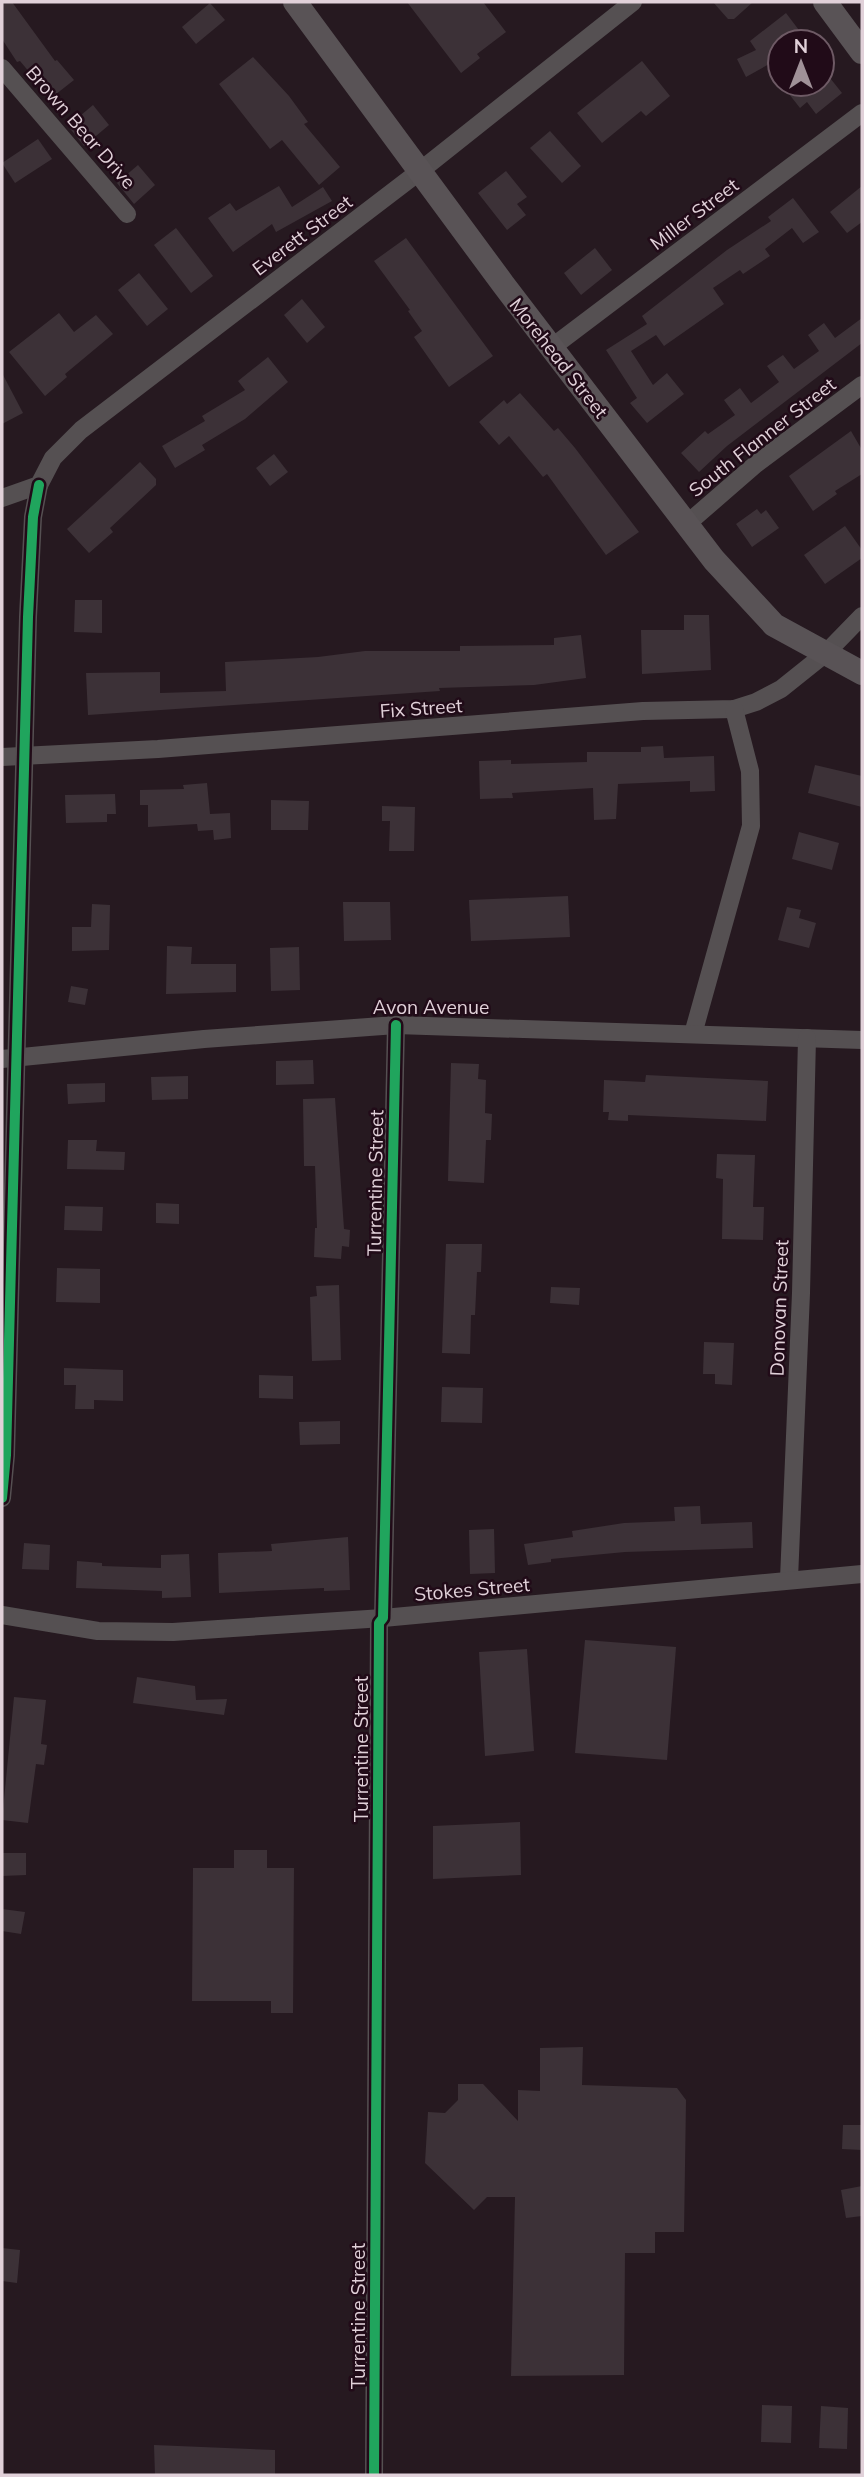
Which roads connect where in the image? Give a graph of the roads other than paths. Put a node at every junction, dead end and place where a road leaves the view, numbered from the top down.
1 (295, 2) edge
2 (633, 2) edge
3 (825, 2) edge
4 (862, 52) edge
5 (2, 68) edge
6 (862, 113) edge
7 (420, 171) junction
8 (127, 214) dead end
9 (551, 348) junction
10 (862, 385) edge
11 (39, 485) junction
12 (2, 498) edge
13 (688, 523) junction
14 (862, 616) edge
15 (826, 653) junction
16 (862, 673) edge
17 (734, 709) junction
18 (2, 757) edge
19 (26, 757) junction
20 (396, 1025) junction
21 (693, 1034) junction
22 (807, 1038) junction
23 (862, 1040) edge
24 (9, 1059) edge
25 (4, 1454) edge
26 (2, 1498) edge
27 (862, 1574) edge
28 (789, 1579) junction
29 (2, 1615) edge
30 (383, 1618) junction
31 (374, 2475) edge

1 - 7 street, Morehead Street
2 - 7 street, Everett Street
3 - 4 street
5 - 8 street, Brown Bear Drive
6 - 9 street, Miller Street
7 - 9 street, Morehead Street
7 - 11 street, Everett Street
9 - 13 street, Morehead Street
10 - 13 street, South Flanner Street
11 - 12 street
11 - 19 street, Everett Street
13 - 15 street, Morehead Street
14 - 15 street, Fix Street
15 - 16 street, Morehead Street
15 - 17 street, Fix Street
17 - 19 street, Fix Street
17 - 21 street
18 - 19 street, Fix Street
19 - 24 street, Everett Street
20 - 21 street, Avon Avenue
20 - 24 street, Avon Avenue
20 - 30 street, Turrentine Street
21 - 22 street, Avon Avenue
22 - 23 street, Avon Avenue
22 - 28 street, Donovan Street
24 - 25 street, Everett Street
25 - 26 street, Everett Street
27 - 28 street, Stokes Street
28 - 30 street, Stokes Street
29 - 30 street, Stokes Street
30 - 31 street, Turrentine Street

